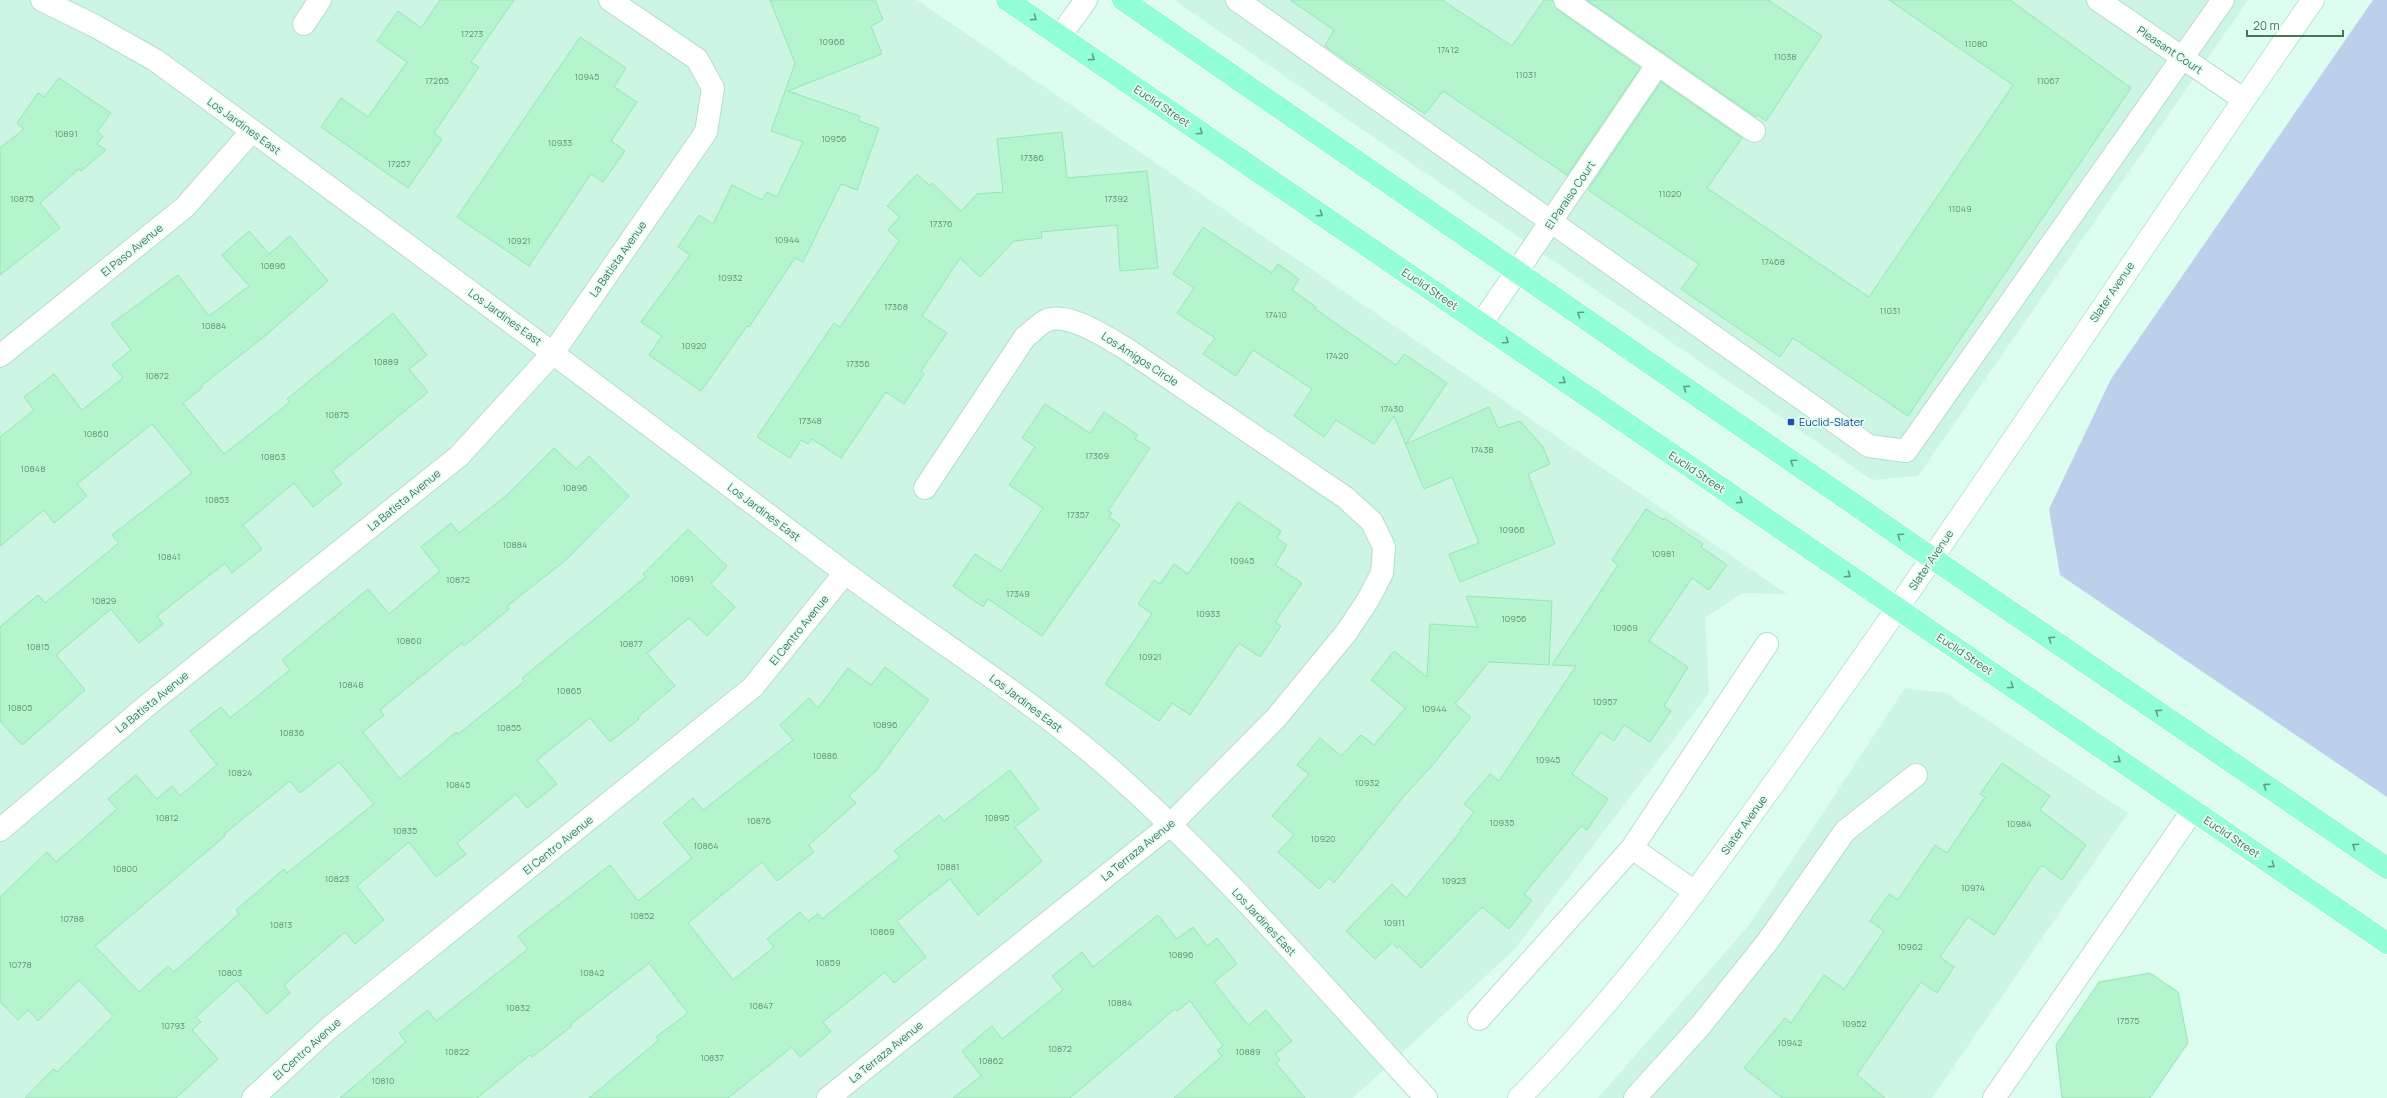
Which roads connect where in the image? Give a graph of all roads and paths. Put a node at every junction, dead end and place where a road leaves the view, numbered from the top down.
1 (42, 0) edge
2 (320, 0) edge
3 (610, 0) edge
4 (1007, 0) edge
5 (1086, 0) edge
6 (1123, 0) edge
7 (1237, 0) edge
8 (1565, 0) edge
9 (2098, 0) edge
10 (2223, 0) edge
11 (2313, 0) edge
12 (304, 24) dead end
13 (1060, 36) junction
14 (2183, 58) junction
15 (1658, 64) junction
16 (2243, 100) junction
17 (252, 131) junction
18 (1754, 131) dead end
19 (1552, 223) junction
20 (1517, 271) junction
21 (1481, 324) junction
22 (553, 352) junction
23 (0, 356) edge
24 (926, 488) dead end
25 (1384, 547) joint
26 (1932, 558) junction
27 (845, 573) junction
28 (1898, 609) junction
29 (1767, 644) dead end
30 (1916, 775) dead end
31 (2193, 810) junction
32 (1170, 825) junction
33 (0, 830) edge
34 (1632, 848) junction
35 (2387, 868) edge
36 (1695, 892) junction
37 (2387, 943) edge
38 (1479, 1019) dead end
39 (253, 1098) edge
40 (828, 1098) edge
41 (1426, 1098) edge
42 (1519, 1098) edge
43 (1635, 1098) edge
44 (1994, 1098) edge

1 - 17 street, Los Jardines East
2 - 12 street
3 - 22 street, La Batista Avenue
4 -> 13 main road, Euclid Street
5 - 13 street
6 - 20 main road
7 - 19 street
8 - 15 street
9 - 14 street, Pleasant Court
10 - 14 street
11 - 16 street, Slater Avenue
13 -> 21 main road, Euclid Street
14 - 16 street, Pleasant Court
14 - 19 street
15 - 18 street
15 - 19 street, El Paraiso Court
16 - 26 street, Slater Avenue
17 - 22 street, Los Jardines East
17 - 23 street, El Paso Avenue
19 - 20 street, El Paraiso Court
20 - 21 street, El Paraiso Court
26 -> 20 main road
21 -> 28 main road, Euclid Street
22 - 27 street, Los Jardines East
22 - 33 street, La Batista Avenue
24 - 25 street, Los Amigos Circle
25 - 32 street, La Terraza Avenue
26 - 28 street, Slater Avenue
35 -> 26 main road
27 - 32 street, Los Jardines East
27 - 39 street, El Centro Avenue
28 -> 31 main road, Euclid Street
28 - 36 street, Slater Avenue
29 - 34 street
30 - 43 street
31 -> 37 main road, Euclid Street
31 - 44 street
32 - 40 street, La Terraza Avenue
32 - 41 street, Los Jardines East
34 - 36 street
34 - 38 street
36 - 42 street, Slater Avenue

